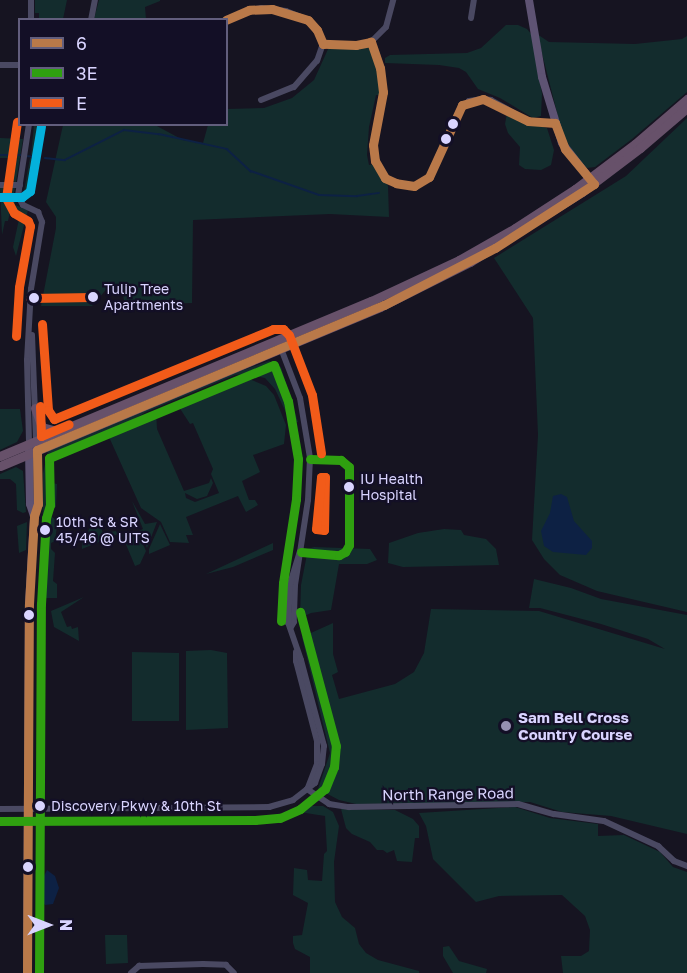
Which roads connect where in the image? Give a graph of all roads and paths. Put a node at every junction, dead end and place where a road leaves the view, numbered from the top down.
1 (31, 0) edge
2 (95, 0) edge
3 (393, 0) edge
4 (474, 0) edge
5 (529, 0) edge
6 (31, 18) edge
7 (91, 18) edge
8 (471, 18) dead end
9 (228, 19) edge
10 (371, 42) junction
11 (323, 44) junction
12 (0, 65) edge
13 (18, 65) edge
14 (687, 99) edge
15 (261, 100) dead end
16 (687, 108) edge
17 (555, 123) junction
18 (29, 126) edge
19 (591, 182) junction
20 (0, 185) edge
21 (20, 185) junction
22 (30, 325) junction
23 (280, 344) junction
24 (35, 408) junction
25 (62, 430) junction
26 (33, 447) junction
27 (0, 456) edge
28 (0, 466) edge
29 (308, 789) junction
30 (0, 808) edge
31 (28, 810) junction
32 (687, 866) edge
33 (27, 973) edge
34 (131, 973) edge
35 (234, 973) edge

1 - 6 street
2 - 7 street
3 - 10 street
4 - 8 street
5 - 17 main road
9 - 11 street
10 - 11 street
10 - 17 street
11 - 15 street
12 - 13 street
14 - 19 highway
16 - 19 highway
17 - 19 main road
18 - 21 street
19 - 23 highway
20 - 21 street
21 - 22 street
22 - 24 street
22 - 26 street
23 - 25 highway
23 - 26 highway
23 - 29 street
24 - 25 highway
24 - 26 street
25 - 26 highway
26 - 27 highway
26 - 28 highway
26 - 31 main road
29 - 31 street
29 - 32 street, North Range Road
30 - 31 street
31 - 33 main road
34 - 35 street

